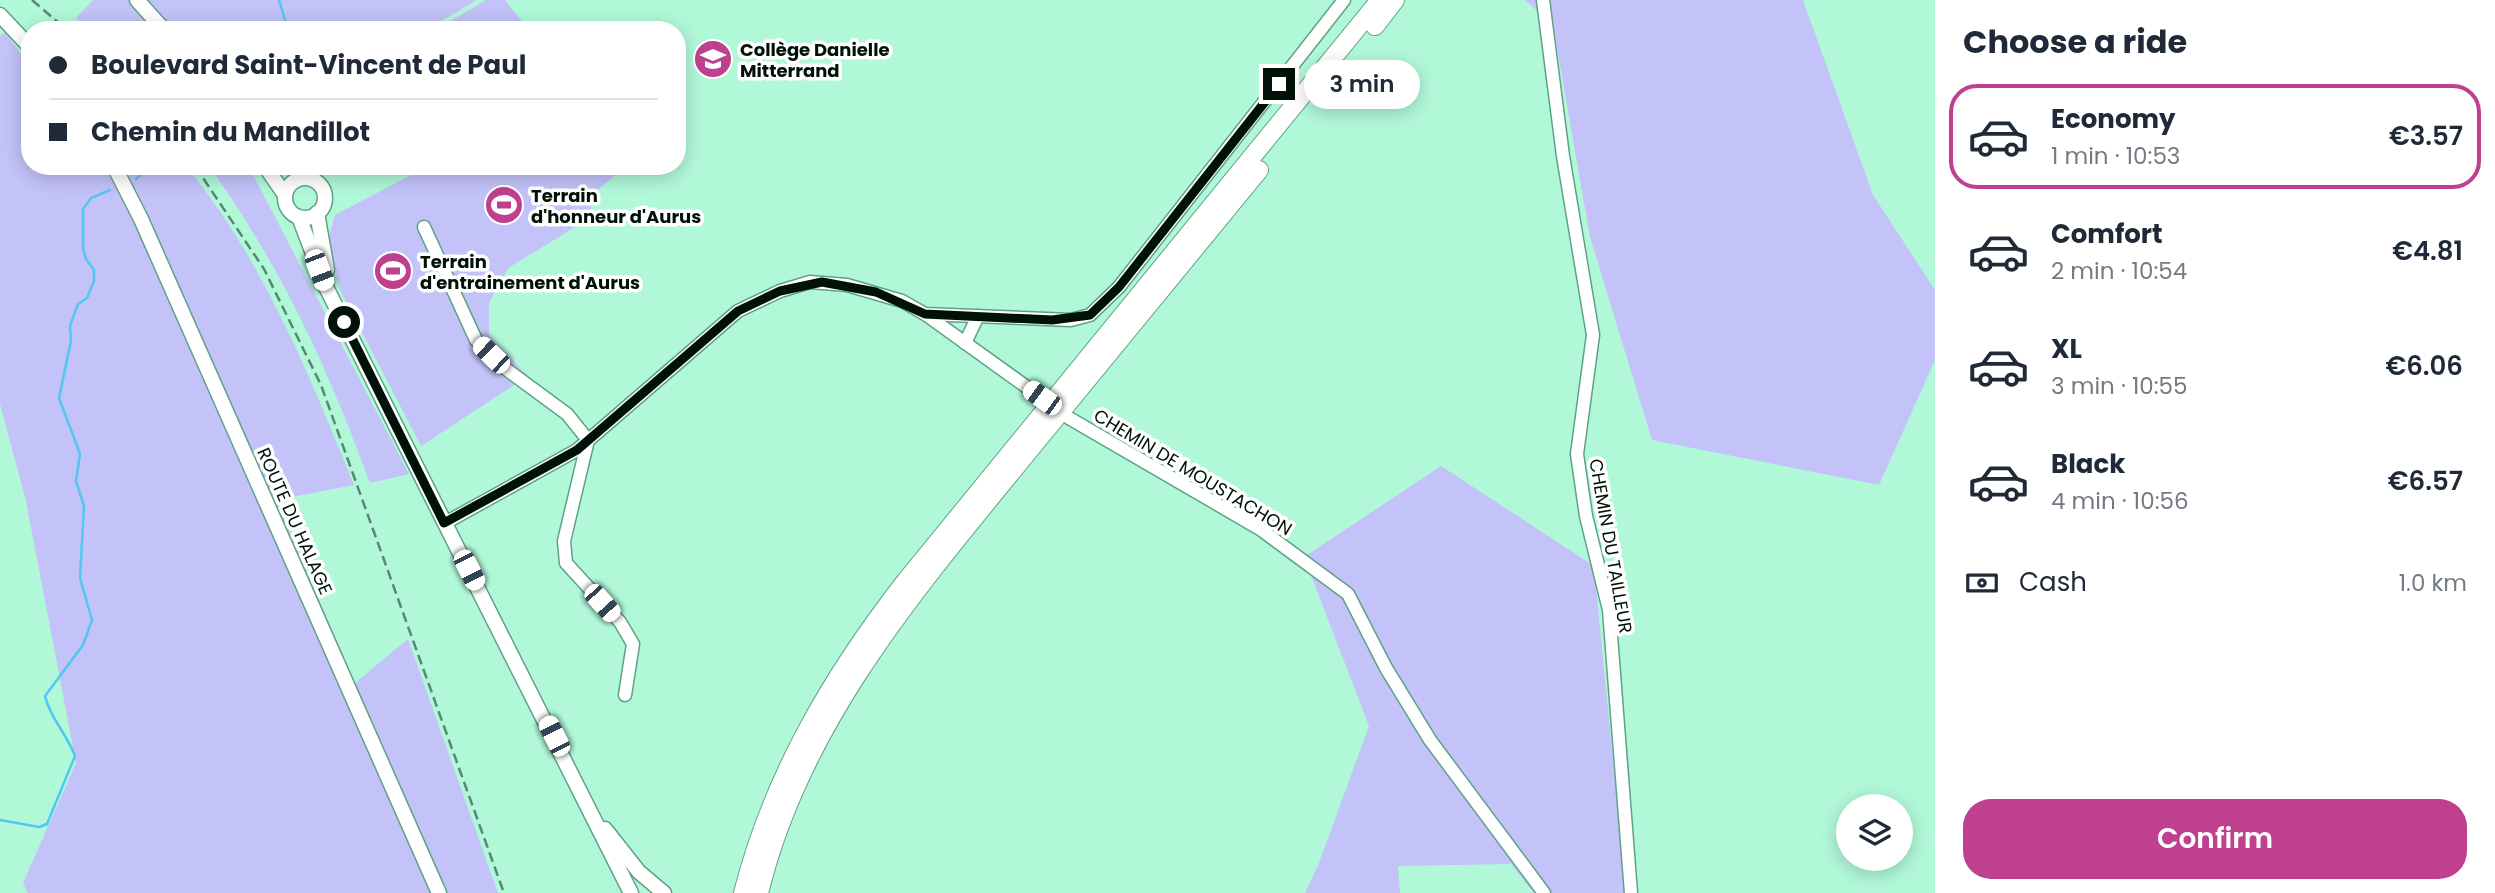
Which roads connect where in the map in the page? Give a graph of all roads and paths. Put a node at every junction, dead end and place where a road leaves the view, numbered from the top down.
1 (137, 0) edge
2 (1344, 0) edge
3 (1380, 0) edge
4 (1395, 0) edge
5 (1543, 0) edge
6 (0, 15) edge
7 (156, 21) edge
8 (21, 37) edge
9 (119, 175) edge
10 (273, 175) edge
11 (285, 175) edge
12 (295, 180) junction
13 (285, 194) junction
14 (317, 213) junction
15 (299, 217) junction
16 (424, 227) dead end
17 (333, 298) junction
18 (925, 314) junction
19 (978, 316) junction
20 (965, 344) junction
21 (1042, 398) dead end
22 (1069, 418) dead end
23 (588, 440) junction
24 (444, 523) junction
25 (625, 695) dead end
26 (590, 808) junction
27 (439, 893) edge
28 (631, 893) edge
29 (664, 893) edge
30 (744, 893) edge
31 (760, 893) edge
32 (1544, 893) edge
33 (1631, 893) edge

1 - 7 main road
2 - 19 street
3 - 30 highway
4 - 31 highway
5 - 33 street, CHEMIN DU TAILLEUR
6 - 8 main road
9 - 27 main road, ROUTE DU HALAGE
10 - 13 main road
11 - 12 main road
12 - 13 main road
12 - 14 main road
13 - 15 main road
14 - 15 main road
14 - 17 main road
15 - 17 main road
16 - 23 street
17 - 24 main road
18 - 19 street
18 - 20 street
18 - 23 street
19 - 20 street
20 - 21 street
22 - 32 street, CHEMIN DE MOUSTACHON
23 - 24 street
23 - 25 street
24 - 26 main road
26 - 28 main road
26 - 29 main road

